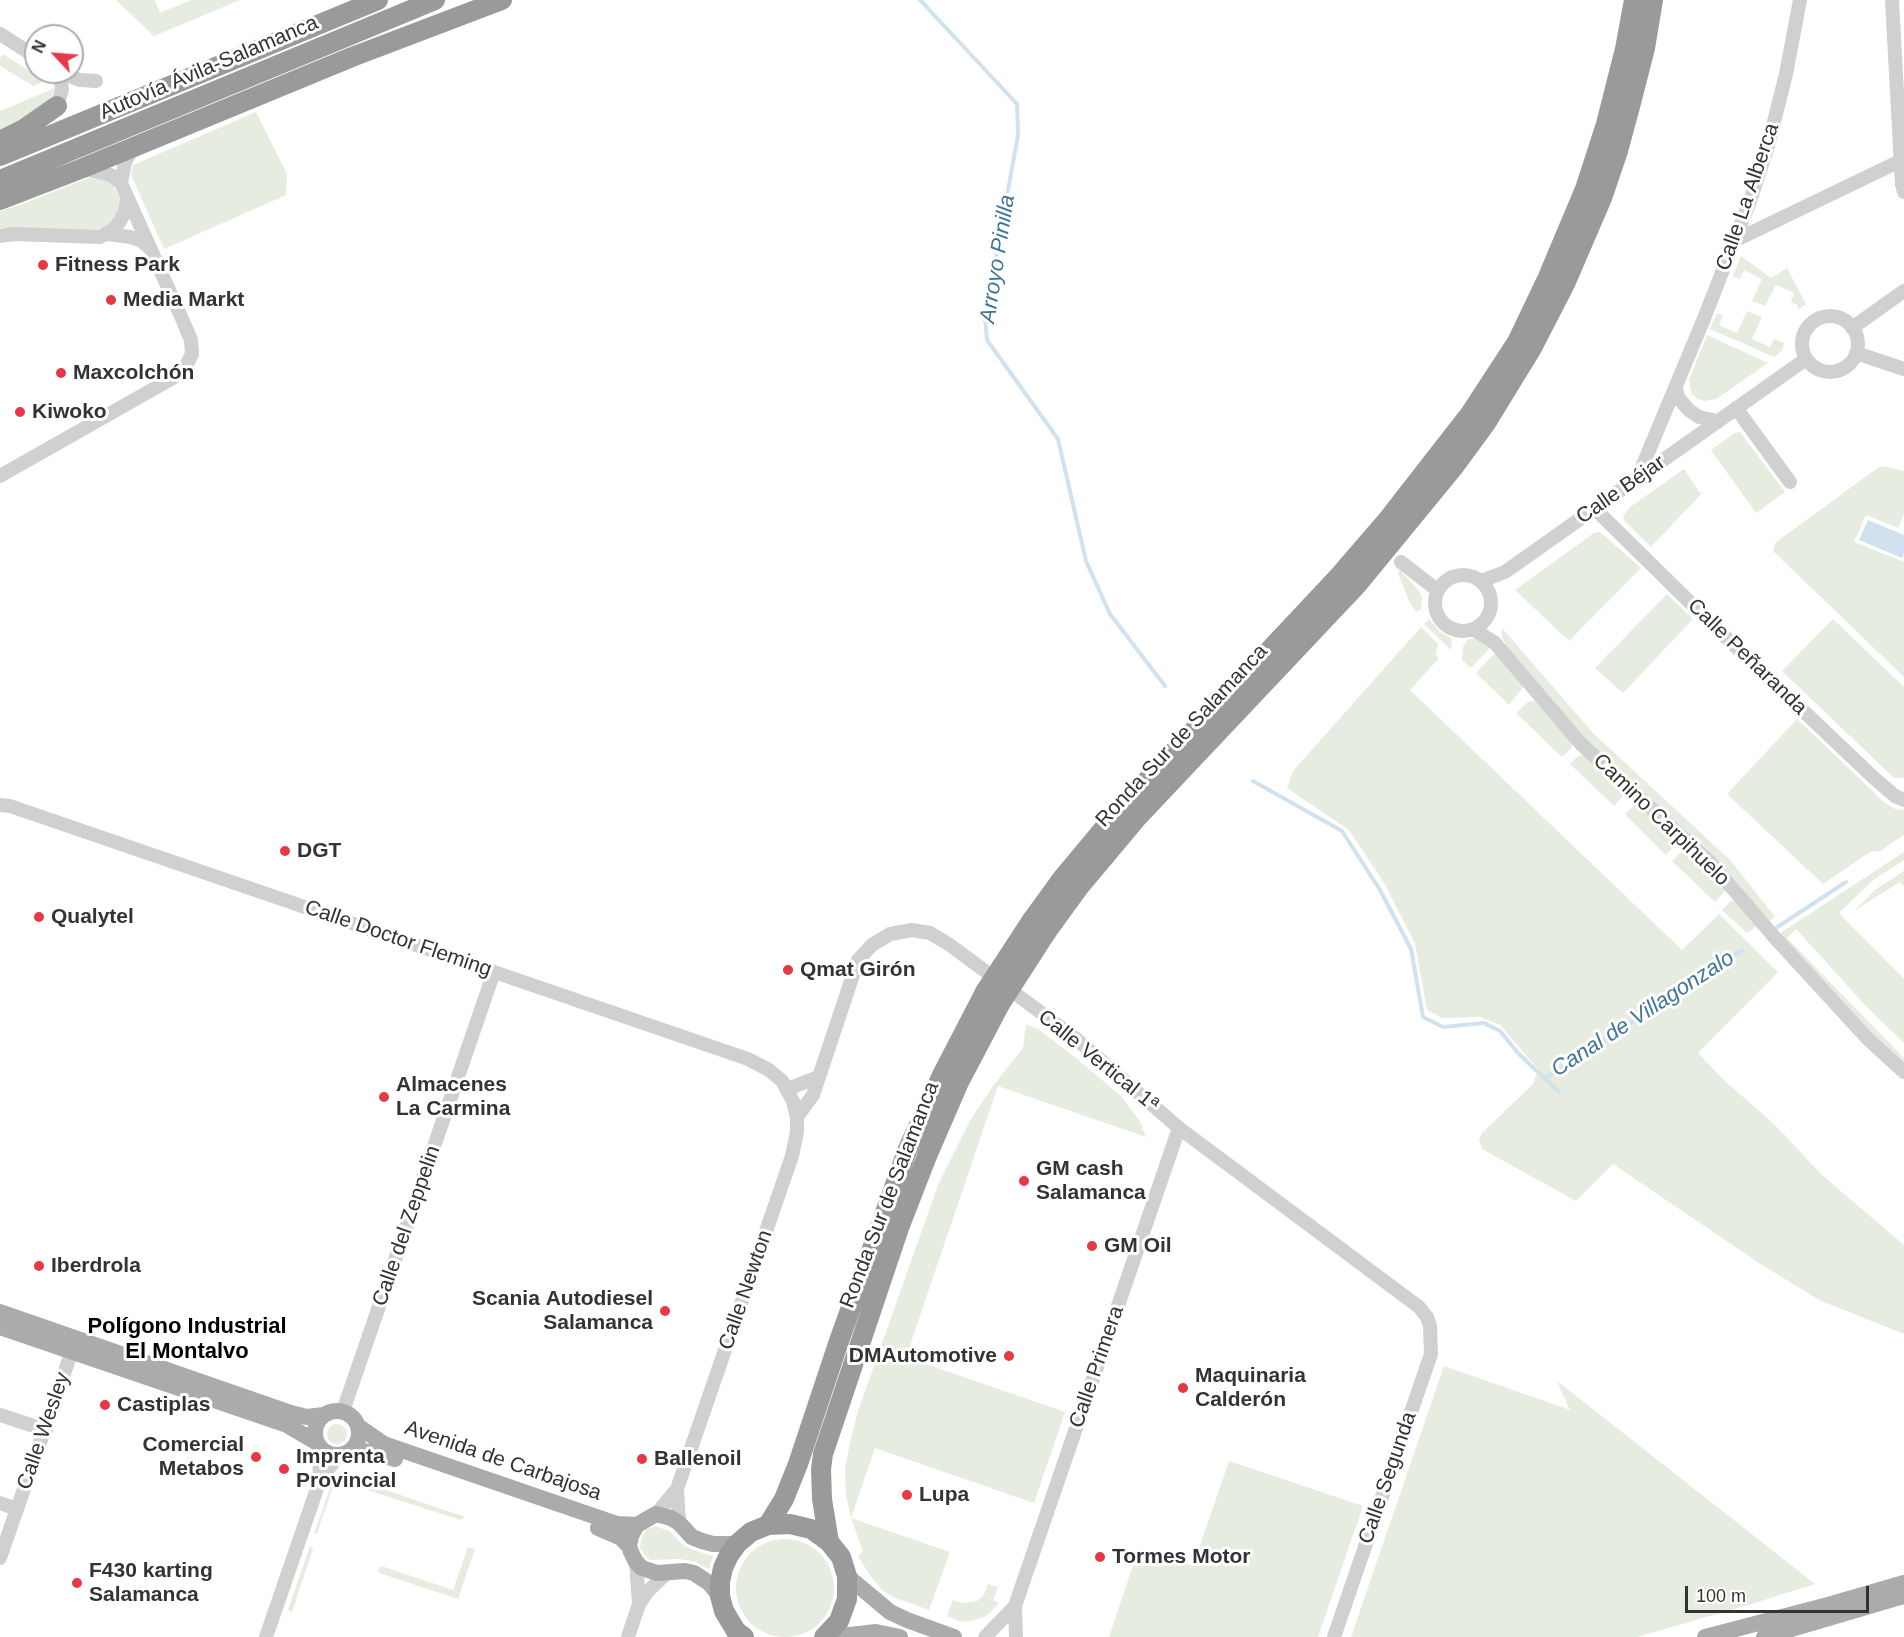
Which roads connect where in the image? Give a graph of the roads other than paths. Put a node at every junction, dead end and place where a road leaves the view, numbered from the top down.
1 (378, 0) edge
2 (435, 0) edge
3 (502, 0) edge
4 (1634, 0) edge
5 (1653, 0) edge
6 (1800, 0) edge
7 (1892, 0) edge
8 (0, 34) edge
9 (24, 49) edge
10 (84, 80) edge
11 (96, 81) dead end
12 (61, 84) edge
13 (57, 106) joint
14 (0, 141) edge
15 (134, 146) junction
16 (0, 156) edge
17 (1900, 161) junction
18 (83, 168) junction
19 (0, 180) edge
20 (122, 183) junction
21 (1904, 192) edge
22 (127, 198) junction
23 (0, 200) edge
24 (1750, 201) junction
25 (1773, 222) junction
26 (108, 234) junction
27 (0, 236) edge
28 (1736, 240) junction
29 (150, 249) junction
30 (1904, 291) edge
31 (1852, 328) junction
32 (1856, 353) junction
33 (1806, 359) junction
34 (1904, 369) edge
35 (1676, 387) junction
36 (1736, 408) junction
37 (1717, 421) junction
38 (0, 476) edge
39 (1637, 479) junction
40 (1790, 482) dead end
41 (1595, 509) junction
42 (1401, 562) dead end
43 (1505, 572) junction
44 (1481, 581) junction
45 (1437, 590) junction
46 (1490, 594) junction
47 (1487, 618) junction
48 (1473, 629) junction
49 (1495, 643) junction
50 (1904, 800) edge
51 (0, 805) edge
52 (1040, 925) junction
53 (494, 972) junction
54 (993, 998) junction
55 (1904, 1072) edge
56 (818, 1077) junction
57 (788, 1089) junction
58 (797, 1117) junction
59 (1179, 1128) junction
60 (0, 1312) edge
61 (1426, 1317) joint
62 (0, 1327) edge
63 (74, 1345) junction
64 (343, 1411) junction
65 (0, 1415) edge
66 (324, 1415) junction
67 (358, 1426) junction
68 (46, 1430) junction
69 (318, 1444) junction
70 (345, 1453) junction
71 (320, 1480) junction
72 (677, 1489) junction
73 (0, 1503) edge
74 (17, 1509) junction
75 (656, 1514) junction
76 (679, 1523) junction
77 (637, 1525) junction
78 (768, 1525) junction
79 (829, 1542) junction
80 (737, 1544) junction
81 (629, 1545) junction
82 (0, 1558) edge
83 (636, 1562) junction
84 (667, 1573) junction
85 (847, 1576) junction
86 (1901, 1588) edge
87 (639, 1604) junction
88 (722, 1604) junction
89 (1015, 1606) junction
90 (1830, 1611) junction
91 (266, 1637) edge
92 (628, 1637) edge
93 (727, 1637) edge
94 (744, 1637) edge
95 (825, 1637) edge
96 (833, 1637) edge
97 (900, 1637) edge
98 (954, 1637) edge
99 (985, 1637) edge
100 (1017, 1637) edge
101 (1334, 1637) edge
102 (1705, 1637) edge
103 (1764, 1637) edge

1 - 16 highway, Autovía Ávila-Salamanca
2 - 19 highway, Autovía Ávila-Salamanca
3 - 15 highway
4 - 52 highway, Ronda Sur de Salamanca
5 - 52 highway, Ronda Sur de Salamanca
6 - 24 street, Calle La Alberca
7 - 17 street
8 - 9 street
10 - 11 street
12 - 13 street
13 - 14 highway
15 - 18 highway
15 - 20 street
17 - 21 street
17 - 25 street
18 - 20 street
18 - 23 highway
20 - 22 street
22 - 26 street
22 - 29 street
24 - 25 street
24 - 28 street, Calle La Alberca
25 - 28 street
26 - 27 street
26 - 29 street
28 - 35 street, Calle La Alberca
29 - 38 street
30 - 31 street
31 - 32 street
31 - 33 street
32 - 33 street
32 - 34 street
33 - 36 street, Calle Béjar
35 - 37 street
35 - 39 street, Calle La Alberca
36 - 37 street, Calle Béjar
36 - 40 street
37 - 39 street, Calle Béjar
39 - 41 street, Calle Béjar
41 - 43 street, Calle Béjar
41 - 50 street, Calle Peñaranda
42 - 45 street
43 - 44 street, Calle Béjar
43 - 46 street, Calle Béjar
44 - 45 street
44 - 46 street
45 - 48 street
46 - 47 street
47 - 48 street
47 - 49 street, Camino Carpihuelo
48 - 49 street, Camino Carpihuelo
49 - 55 street, Camino Carpihuelo
51 - 53 street, Calle Doctor Fleming
52 - 54 highway, Ronda Sur de Salamanca, bridge
53 - 57 street, Calle Doctor Fleming
53 - 64 street, Calle del Zeppelin
54 - 78 highway, Ronda Sur de Salamanca
54 - 79 highway, Ronda Sur de Salamanca
56 - 57 street
56 - 58 street, Calle Vertical 1ª
56 - 59 street, Calle Vertical 1ª
57 - 58 street, Calle Newton
58 - 72 street, Calle Newton
59 - 61 street, Calle Vertical 1ª
59 - 89 street, Calle Primera
60 - 63 main road
61 - 101 street, Calle Segunda
62 - 63 main road
63 - 66 main road
63 - 68 street, Calle Wesley
63 - 69 main road
64 - 66 main road
64 - 67 main road
65 - 68 street
66 - 69 main road
67 - 70 main road
67 - 77 main road, Avenida de Carbajosa
68 - 74 street, Calle Wesley
69 - 70 main road
69 - 71 street
70 - 71 street
70 - 81 main road, Avenida de Carbajosa
71 - 91 street
72 - 75 street, Calle Newton
72 - 76 street, Calle Newton
73 - 74 street
74 - 82 street, Calle Wesley
75 - 76 main road
75 - 77 main road
76 - 80 main road
77 - 81 main road
78 - 79 highway, Ronda Sur de Salamanca
78 - 80 highway, Ronda Sur de Salamanca
79 - 85 highway, Ronda Sur de Salamanca
80 - 88 highway, Ronda Sur de Salamanca
81 - 83 main road
83 - 84 main road
83 - 87 street
84 - 87 street
84 - 88 main road
85 - 95 highway, Ronda Sur de Salamanca
85 - 98 main road
86 - 90 main road
87 - 92 street
88 - 93 highway, Ronda Sur de Salamanca
88 - 94 highway
89 - 99 street, Calle Primera
89 - 100 street, Calle Primera
90 - 102 main road
90 - 103 main road
96 - 97 main road

